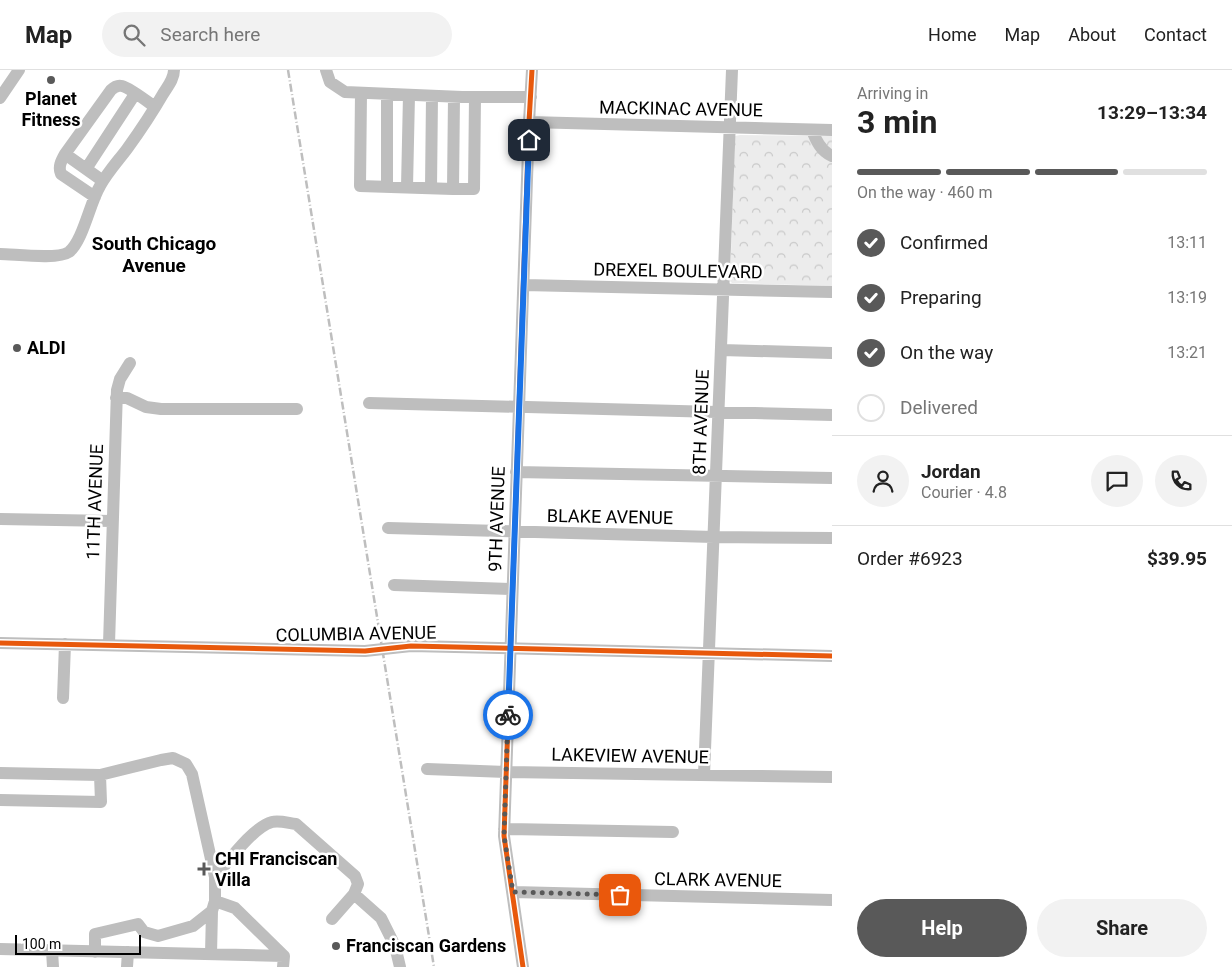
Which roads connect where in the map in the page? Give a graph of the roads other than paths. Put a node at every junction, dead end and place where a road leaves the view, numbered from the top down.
1 (19, 70) edge
2 (174, 70) edge
3 (326, 70) edge
4 (532, 70) edge
5 (732, 70) edge
6 (361, 93) junction
7 (135, 94) junction
8 (387, 94) junction
9 (409, 95) junction
10 (432, 96) junction
11 (454, 97) junction
12 (474, 97) junction
13 (531, 97) junction
14 (0, 98) edge
15 (155, 107) junction
16 (529, 122) junction
17 (730, 128) junction
18 (812, 130) junction
19 (832, 130) edge
20 (65, 154) junction
21 (832, 156) edge
22 (86, 169) junction
23 (103, 181) junction
24 (387, 187) junction
25 (408, 188) junction
26 (432, 188) junction
27 (453, 189) junction
28 (95, 197) junction
29 (0, 254) edge
30 (524, 285) junction
31 (724, 289) junction
32 (832, 292) edge
33 (722, 350) junction
34 (832, 353) edge
35 (130, 363) dead end
36 (116, 398) junction
37 (369, 403) dead end
38 (519, 406) junction
39 (297, 409) dead end
40 (719, 412) junction
41 (832, 415) edge
42 (516, 472) junction
43 (716, 476) junction
44 (832, 478) edge
45 (0, 519) edge
46 (112, 521) junction
47 (388, 528) dead end
48 (514, 532) junction
49 (714, 537) junction
50 (832, 538) edge
51 (394, 585) dead end
52 (512, 589) junction
53 (0, 643) edge
54 (64, 644) junction
55 (109, 644) junction
56 (511, 648) junction
57 (709, 653) junction
58 (832, 656) edge
59 (63, 698) dead end
60 (427, 769) dead end
61 (506, 772) junction
62 (0, 773) edge
63 (100, 775) junction
64 (704, 775) junction
65 (832, 778) edge
66 (0, 800) edge
67 (504, 829) junction
68 (673, 832) dead end
69 (215, 877) junction
70 (513, 892) junction
71 (354, 894) junction
72 (832, 900) edge
73 (214, 906) junction
74 (332, 919) dead end
75 (150, 933) junction
76 (0, 949) edge
77 (52, 951) junction
78 (95, 952) junction
79 (128, 952) junction
80 (148, 953) junction
81 (212, 954) junction
82 (283, 962) edge
83 (53, 967) edge
84 (128, 967) edge
85 (400, 967) edge
86 (523, 967) edge

1 - 14 street
2 - 15 street
3 - 6 street
4 - 13 street, 9TH AVENUE
5 - 17 street, 8TH AVENUE
6 - 8 street
6 - 24 street
7 - 15 street
7 - 20 street
7 - 22 street
8 - 9 street
8 - 24 street
9 - 10 street
9 - 25 street
10 - 11 street
10 - 26 street
11 - 12 street
11 - 27 street
12 - 13 street
12 - 27 street
13 - 16 street, 9TH AVENUE
15 - 23 street
16 - 17 street, MACKINAC AVENUE
16 - 30 street, 9TH AVENUE
17 - 18 street, MACKINAC AVENUE
17 - 31 street, 8TH AVENUE
18 - 19 street, MACKINAC AVENUE
18 - 21 street
20 - 22 street
20 - 28 street
22 - 23 street
23 - 28 street
24 - 25 street
25 - 26 street
26 - 27 street
28 - 29 street
30 - 31 street, DREXEL BOULEVARD
30 - 38 street, 9TH AVENUE
31 - 32 street, DREXEL BOULEVARD
31 - 33 street, 8TH AVENUE
33 - 34 street
33 - 40 street, 8TH AVENUE
35 - 36 street, 11TH AVENUE
36 - 39 street
36 - 46 street, 11TH AVENUE
37 - 38 street
38 - 40 street
38 - 42 street, 9TH AVENUE
40 - 41 street
40 - 43 street, 8TH AVENUE
42 - 43 street
42 - 48 street, 9TH AVENUE
43 - 44 street
43 - 49 street, 8TH AVENUE
45 - 46 street
46 - 55 street, 11TH AVENUE
47 - 48 street, BLAKE AVENUE
48 - 49 street, BLAKE AVENUE
48 - 52 street, 9TH AVENUE
49 - 50 street, BLAKE AVENUE
49 - 57 street, 8TH AVENUE
51 - 52 street
52 - 56 street, 9TH AVENUE
53 - 54 street, COLUMBIA AVENUE
54 - 55 street, COLUMBIA AVENUE
54 - 59 street
55 - 56 street, COLUMBIA AVENUE
56 - 57 street, COLUMBIA AVENUE
56 - 61 street, 9TH AVENUE
57 - 58 street, COLUMBIA AVENUE
57 - 64 street, 8TH AVENUE
60 - 61 street, LAKEVIEW AVENUE
61 - 64 street, LAKEVIEW AVENUE
61 - 67 street, 9TH AVENUE
62 - 63 street
63 - 66 street
63 - 69 street
64 - 65 street, LAKEVIEW AVENUE
67 - 68 street
67 - 70 street, 9TH AVENUE
69 - 71 street
69 - 73 street
70 - 72 street, CLARK AVENUE
70 - 86 street, 9TH AVENUE
71 - 74 street
71 - 85 street
73 - 75 street
73 - 81 street
73 - 82 street
75 - 78 street
75 - 80 street
76 - 77 street
77 - 78 street
77 - 83 street
78 - 79 street
79 - 80 street
79 - 84 street
80 - 81 street
81 - 82 street

